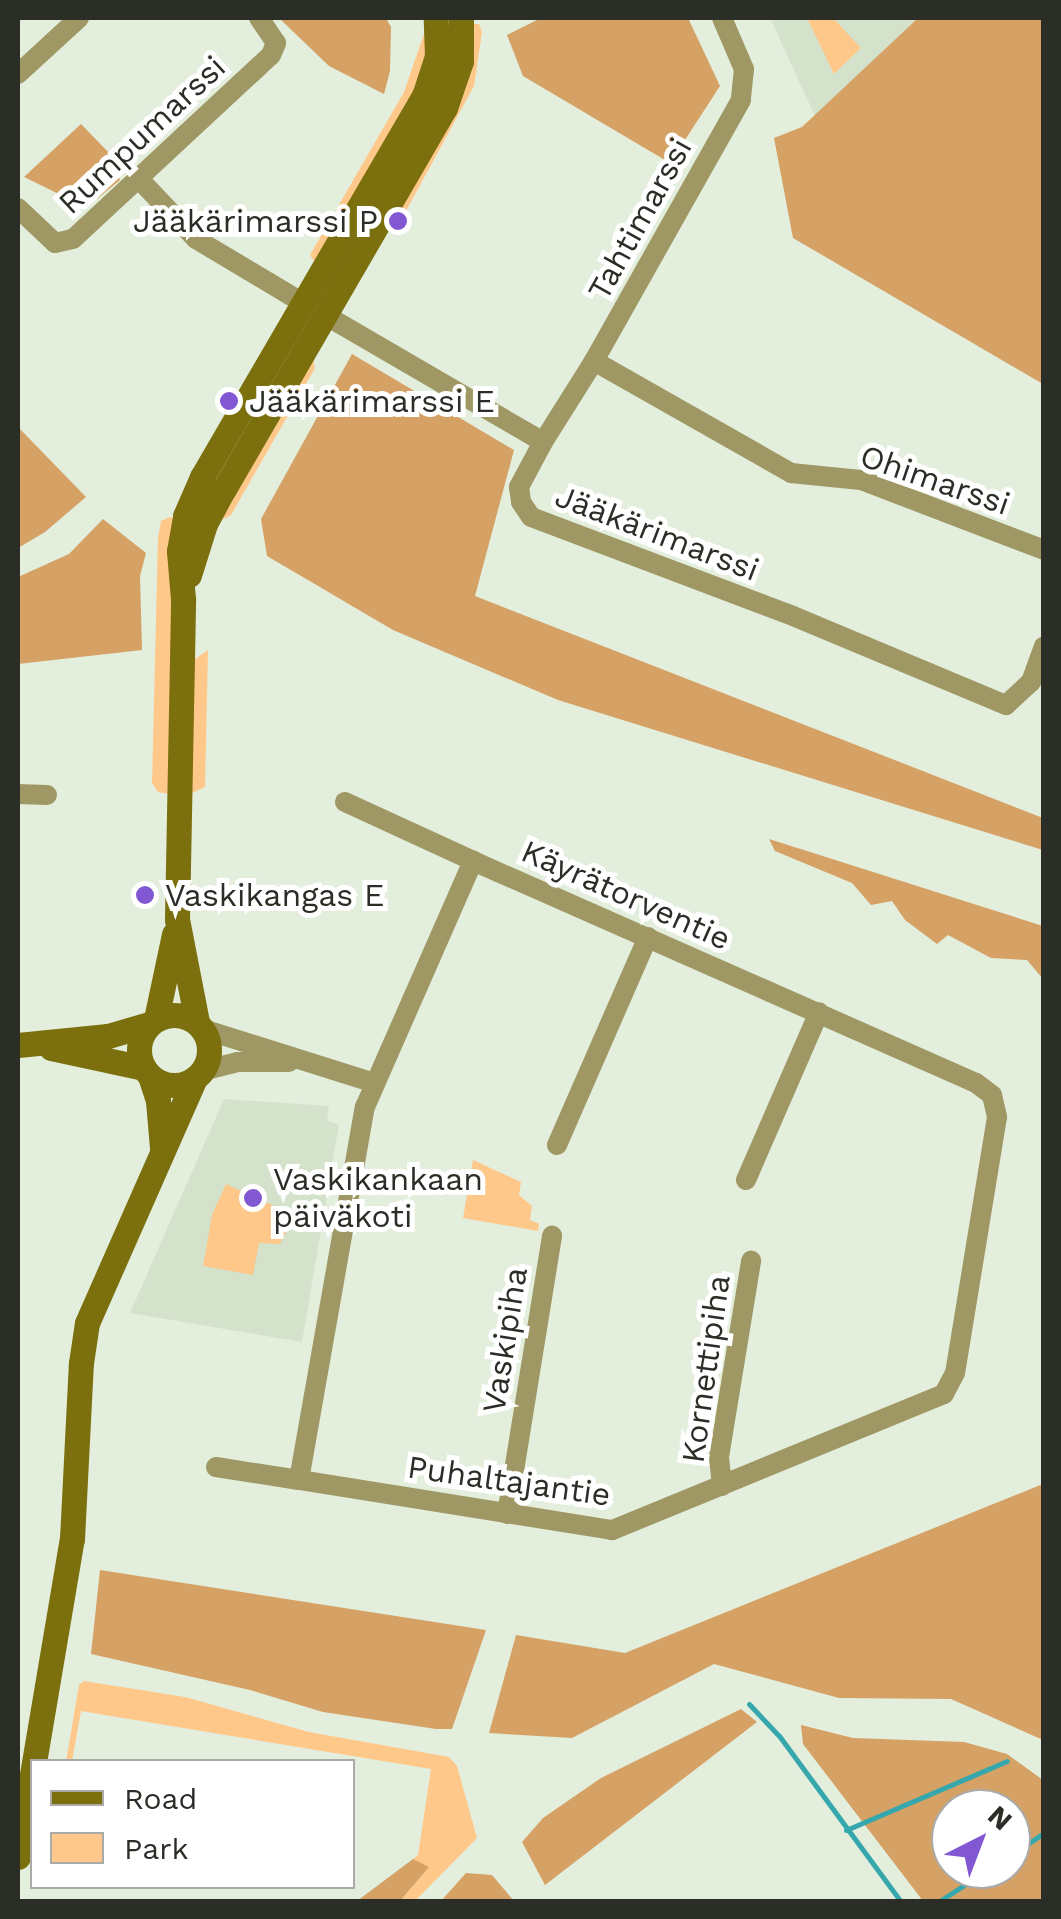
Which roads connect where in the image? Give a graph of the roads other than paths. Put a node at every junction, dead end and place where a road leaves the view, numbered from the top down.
1 (79, 18) edge
2 (258, 18) edge
3 (436, 18) edge
4 (461, 18) edge
5 (722, 18) edge
6 (18, 74) edge
7 (138, 180) junction
8 (18, 208) edge
9 (314, 309) junction
10 (594, 362) junction
11 (544, 442) junction
12 (1044, 550) edge
13 (1044, 646) edge
14 (18, 794) edge
15 (47, 795) dead end
16 (345, 802) dead end
17 (474, 861) junction
18 (177, 919) junction
19 (648, 937) junction
20 (819, 1012) junction
21 (152, 1022) junction
22 (200, 1026) junction
23 (18, 1045) edge
24 (44, 1046) junction
25 (316, 1062) junction
26 (147, 1072) junction
27 (199, 1074) junction
28 (374, 1083) junction
29 (976, 1083) joint
30 (558, 1145) dead end
31 (162, 1148) junction
32 (746, 1180) dead end
33 (552, 1236) dead end
34 (751, 1261) dead end
35 (216, 1467) dead end
36 (298, 1480) junction
37 (722, 1486) junction
38 (508, 1514) junction
39 (35, 1759) edge
40 (30, 1786) edge
41 (18, 1857) edge

1 - 6 street
2 - 7 street, Rumpumarssi
3 - 9 street
4 - 9 street
5 - 10 street, Tahtimarssi
7 - 8 street, Rumpumarssi
7 - 9 street, Jääkärimarssi
9 - 11 street, Jääkärimarssi
9 - 18 street
10 - 11 street, Tahtimarssi
10 - 12 street, Ohimarssi
11 - 13 street, Jääkärimarssi
14 - 15 street
16 - 17 street
17 - 19 street, Käyrätorventie
17 - 28 street, Käyrätorventie
18 - 21 street
18 - 22 street
19 - 20 street, Käyrätorventie
19 - 30 street
20 - 29 street, Käyrätorventie
20 - 32 street
21 - 22 street
21 - 24 street
21 - 26 street
22 - 25 street
22 - 27 street
23 - 24 street
24 - 26 street
25 - 27 street
25 - 28 street
26 - 27 street
26 - 31 street
27 - 31 street
28 - 36 street
29 - 37 street, Puhaltajantie
31 - 39 street
33 - 38 street, Vaskipiha
34 - 37 street, Kornettipiha
35 - 36 street, Puhaltajantie
36 - 38 street, Puhaltajantie
37 - 38 street, Puhaltajantie
40 - 41 street

